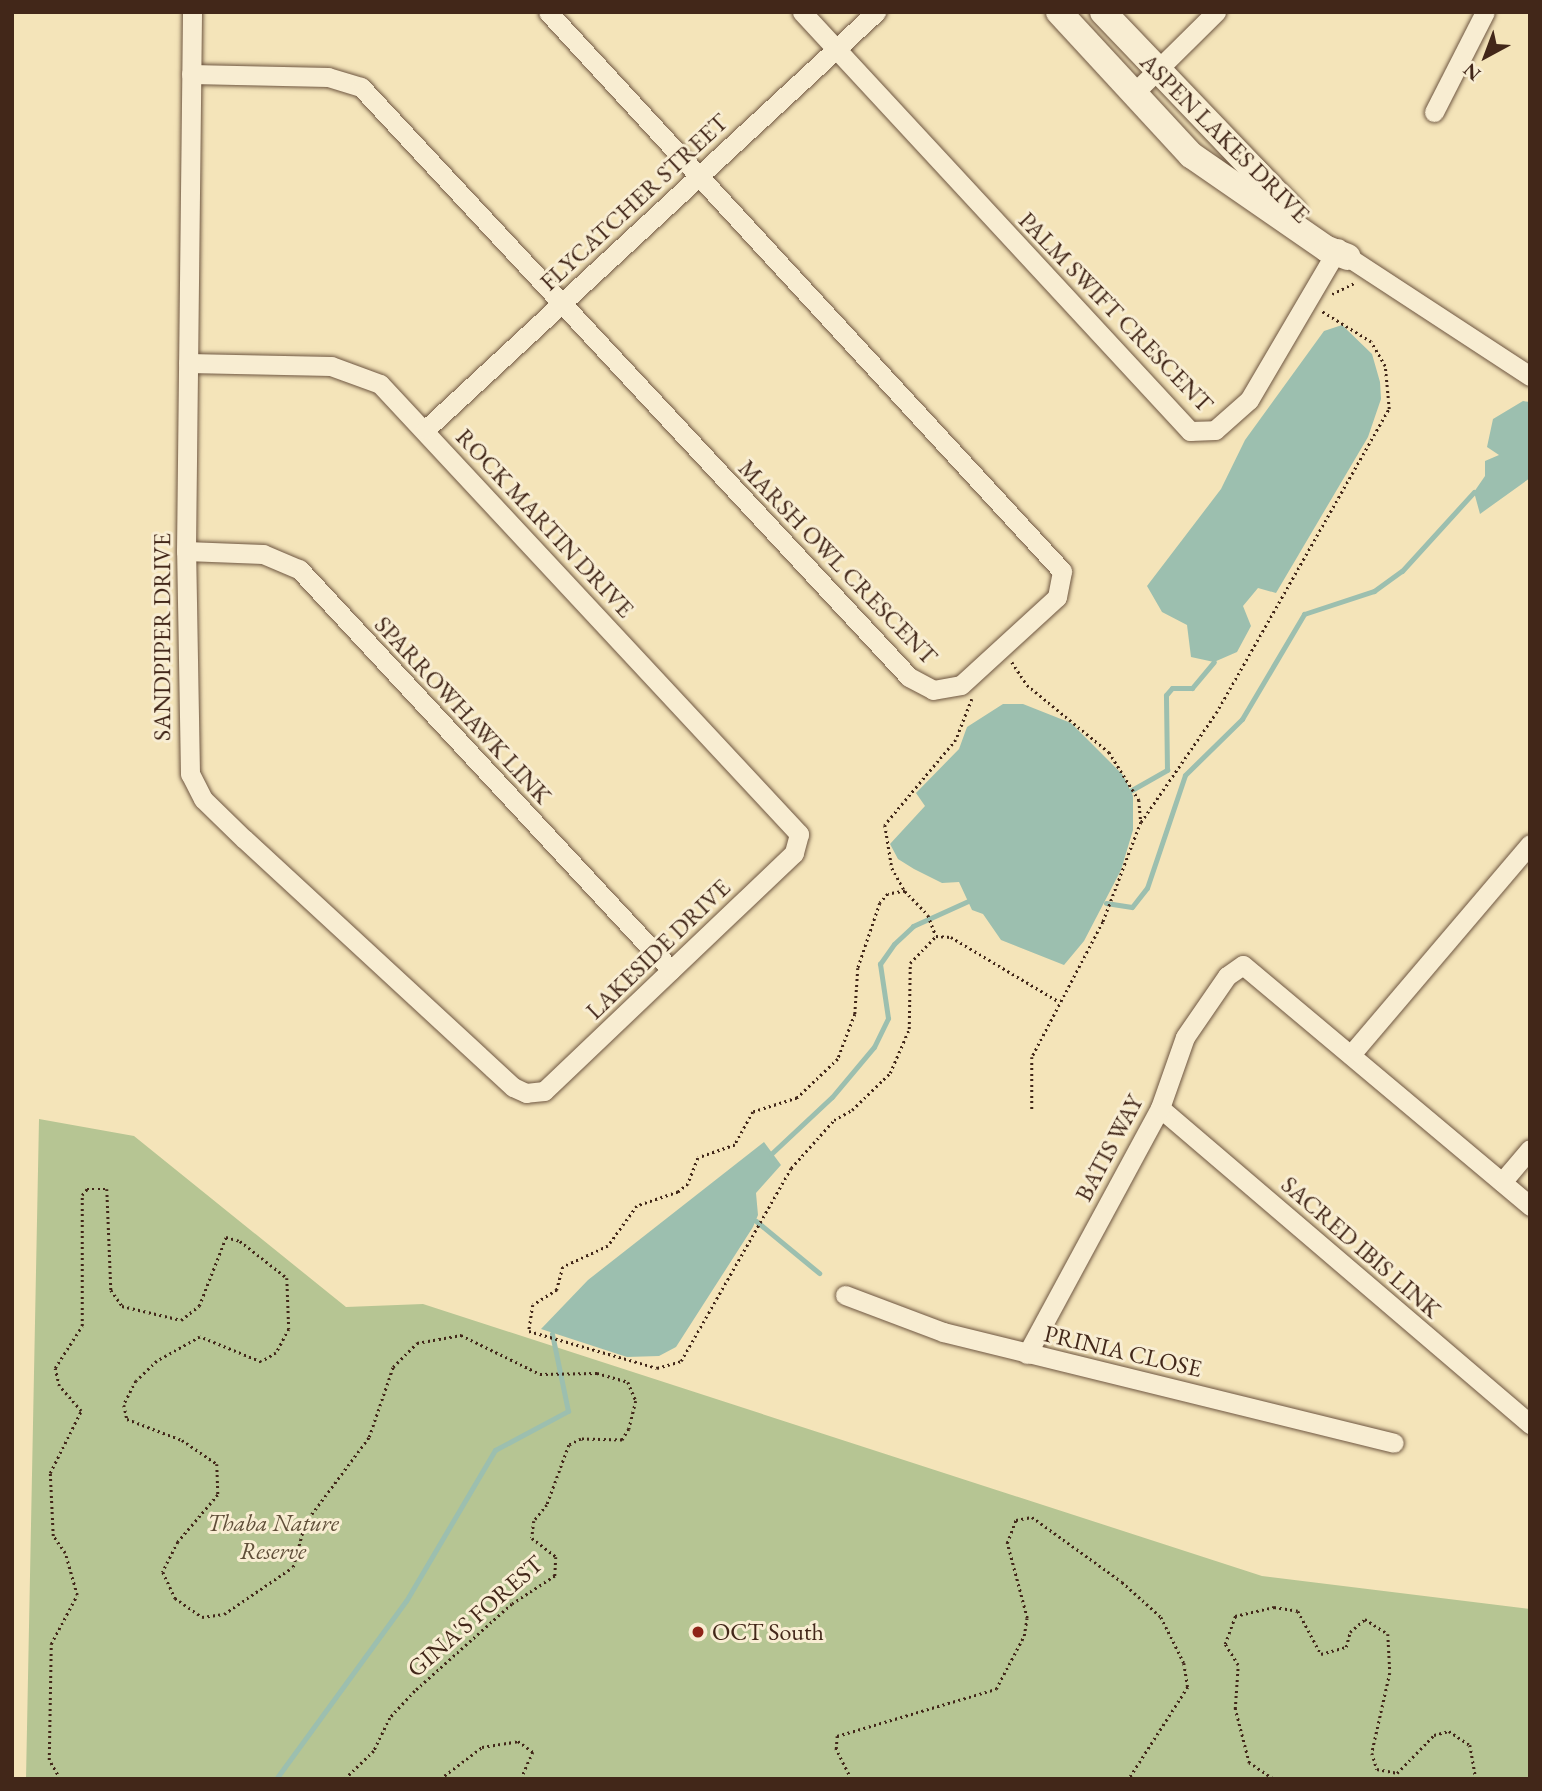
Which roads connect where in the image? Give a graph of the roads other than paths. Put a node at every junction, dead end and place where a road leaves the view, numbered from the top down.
1 (192, 12) edge
2 (548, 12) edge
3 (802, 12) edge
4 (876, 12) edge
5 (1059, 12) edge
6 (1103, 12) edge
7 (1216, 12) edge
8 (1485, 12) edge
9 (836, 49) junction
10 (1156, 71) junction
11 (191, 75) junction
12 (1133, 94) junction
13 (1434, 112) dead end
14 (699, 176) junction
15 (1341, 252) junction
16 (561, 302) junction
17 (188, 363) junction
18 (1530, 376) edge
19 (426, 429) junction
20 (186, 551) junction
21 (800, 843) joint
22 (1530, 844) edge
23 (671, 970) junction
24 (1353, 1052) junction
25 (547, 1090) joint
26 (1160, 1108) junction
27 (1530, 1149) edge
28 (1502, 1182) junction
29 (1530, 1206) edge
30 (845, 1295) dead end
31 (1027, 1354) junction
32 (1530, 1424) edge
33 (1394, 1443) dead end

1 - 11 street, SANDPIPER DRIVE
2 - 14 street
3 - 9 street, PALM SWIFT CRESCENT
4 - 9 street, FLYCATCHER STREET
5 - 12 street, ASPEN LAKES DRIVE
6 - 10 street, ASPEN LAKES DRIVE
7 - 10 street
8 - 13 street
9 - 14 street, FLYCATCHER STREET
9 - 15 street, PALM SWIFT CRESCENT
10 - 12 street
10 - 15 street, ASPEN LAKES DRIVE
11 - 16 street
11 - 17 street, SANDPIPER DRIVE
12 - 15 street, ASPEN LAKES DRIVE
14 - 16 street, FLYCATCHER STREET
14 - 16 street, MARSH OWL CRESCENT
15 - 18 street
16 - 19 street, FLYCATCHER STREET
17 - 19 street, ROCK MARTIN DRIVE
17 - 20 street, SANDPIPER DRIVE
19 - 21 street, ROCK MARTIN DRIVE
20 - 23 street, SPARROWHAWK LINK
20 - 25 street, SANDPIPER DRIVE
21 - 23 street, LAKESIDE DRIVE
22 - 24 street
23 - 25 street, LAKESIDE DRIVE
24 - 26 street, BATIS WAY
24 - 28 street
26 - 31 street, BATIS WAY
26 - 32 street, SACRED IBIS LINK
27 - 28 street
28 - 29 street
30 - 31 street, PRINIA CLOSE
31 - 33 street, PRINIA CLOSE

